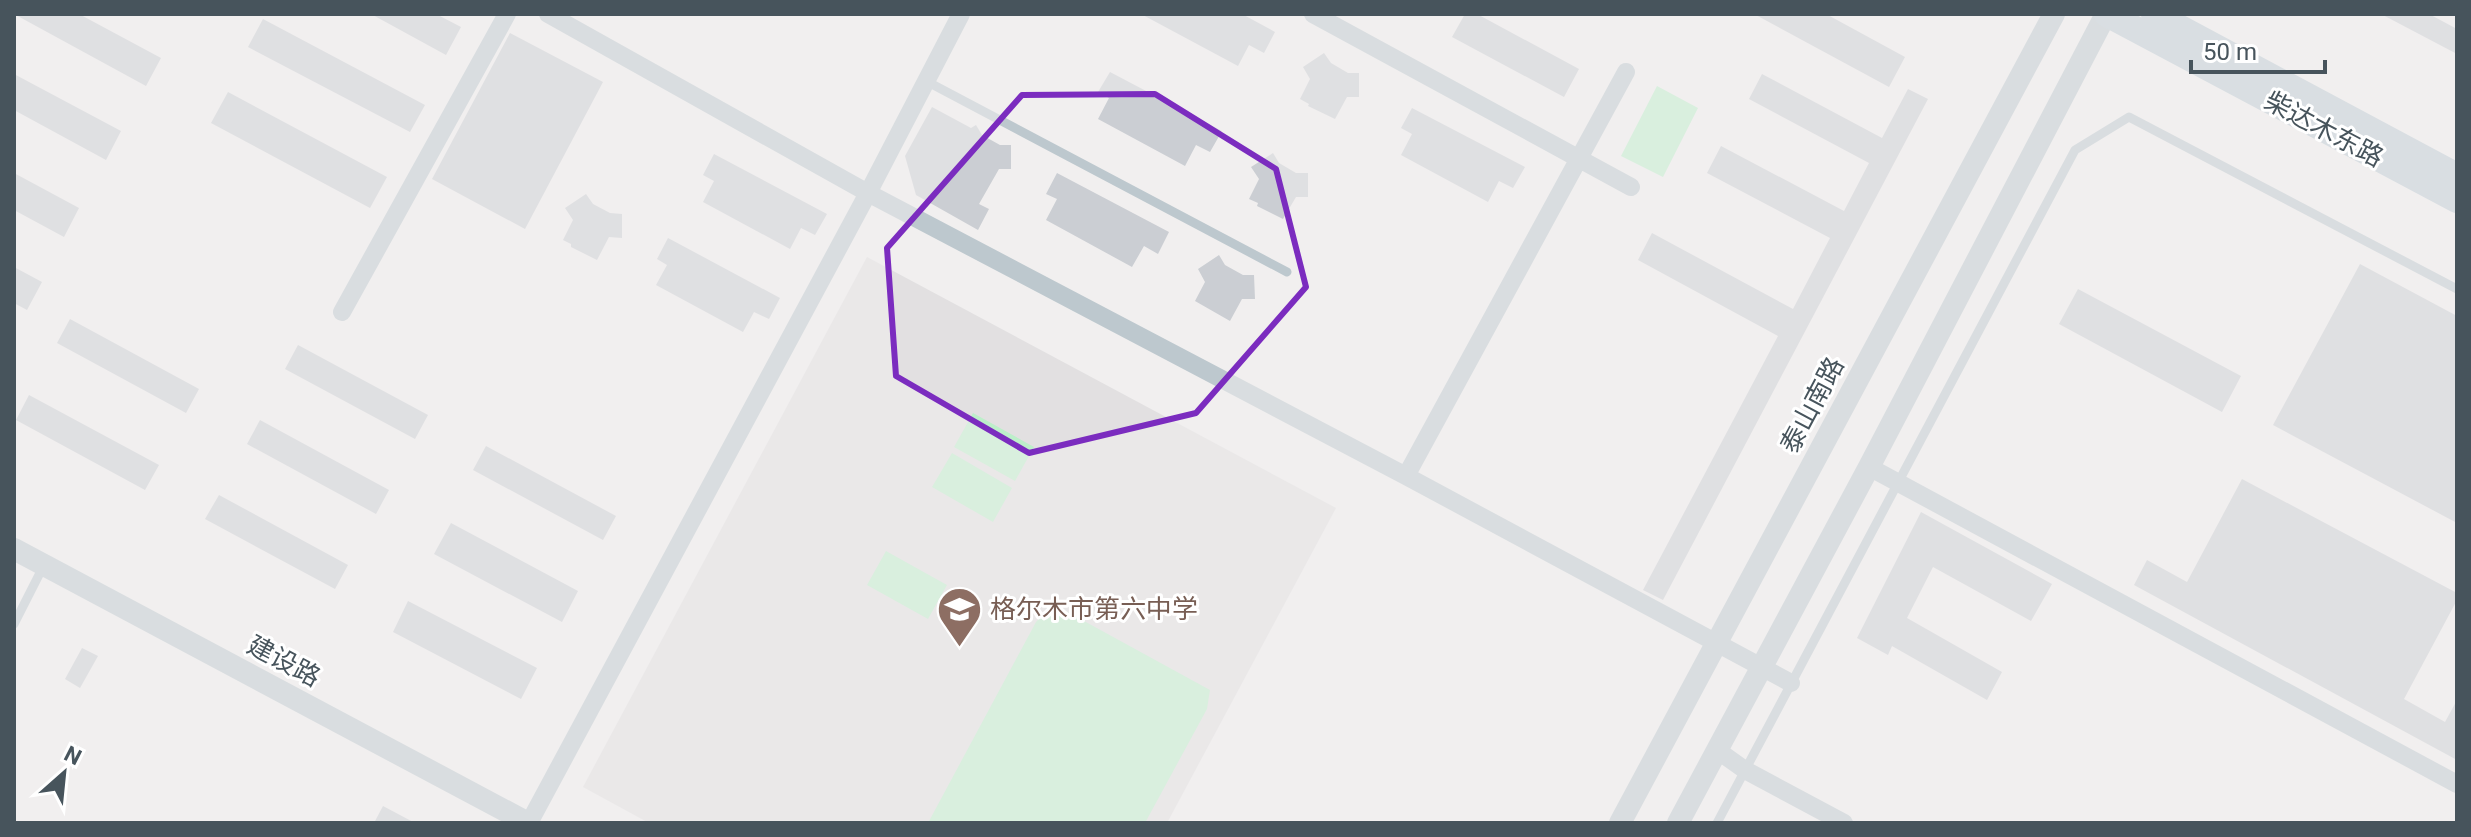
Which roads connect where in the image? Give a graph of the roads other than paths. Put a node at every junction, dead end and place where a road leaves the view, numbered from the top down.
1 (507, 14) edge
2 (548, 14) edge
3 (961, 14) edge
4 (1313, 14) edge
5 (2054, 14) edge
6 (2106, 14) edge
7 (2154, 14) edge
8 (1626, 72) dead end
9 (926, 81) junction
10 (1579, 158) junction
11 (2457, 176) edge
12 (1631, 187) dead end
13 (868, 193) junction
14 (2457, 200) edge
15 (1287, 272) dead end
16 (2457, 289) edge
17 (342, 312) dead end
18 (1869, 467) junction
19 (1406, 476) junction
20 (1898, 481) junction
21 (14, 549) edge
22 (44, 565) junction
23 (14, 624) edge
24 (1716, 643) junction
25 (1762, 667) junction
26 (1791, 683) junction
27 (1717, 750) junction
28 (1745, 770) junction
29 (2457, 784) edge
30 (529, 823) edge
31 (1620, 823) edge
32 (1678, 823) edge
33 (1717, 823) edge
34 (1844, 823) edge

1 - 17 street
2 - 13 street
3 - 9 street
4 - 10 street
5 - 24 street, 泰山南路
6 - 14 main road, 柴达木东路
6 - 18 street
7 - 11 main road, 柴达木东路
8 - 10 street
9 - 13 street
9 - 15 lane
10 - 12 street
10 - 19 street
13 - 19 street
13 - 30 street
16 - 20 lane
18 - 20 street
18 - 25 street
19 - 24 street
20 - 26 lane
20 - 29 street
21 - 22 street, 建设路
22 - 23 lane
22 - 30 street, 建设路
24 - 25 street
24 - 31 street, 泰山南路
25 - 26 street
25 - 27 street
26 - 28 lane
27 - 28 street
27 - 32 street
28 - 33 lane
28 - 34 street

